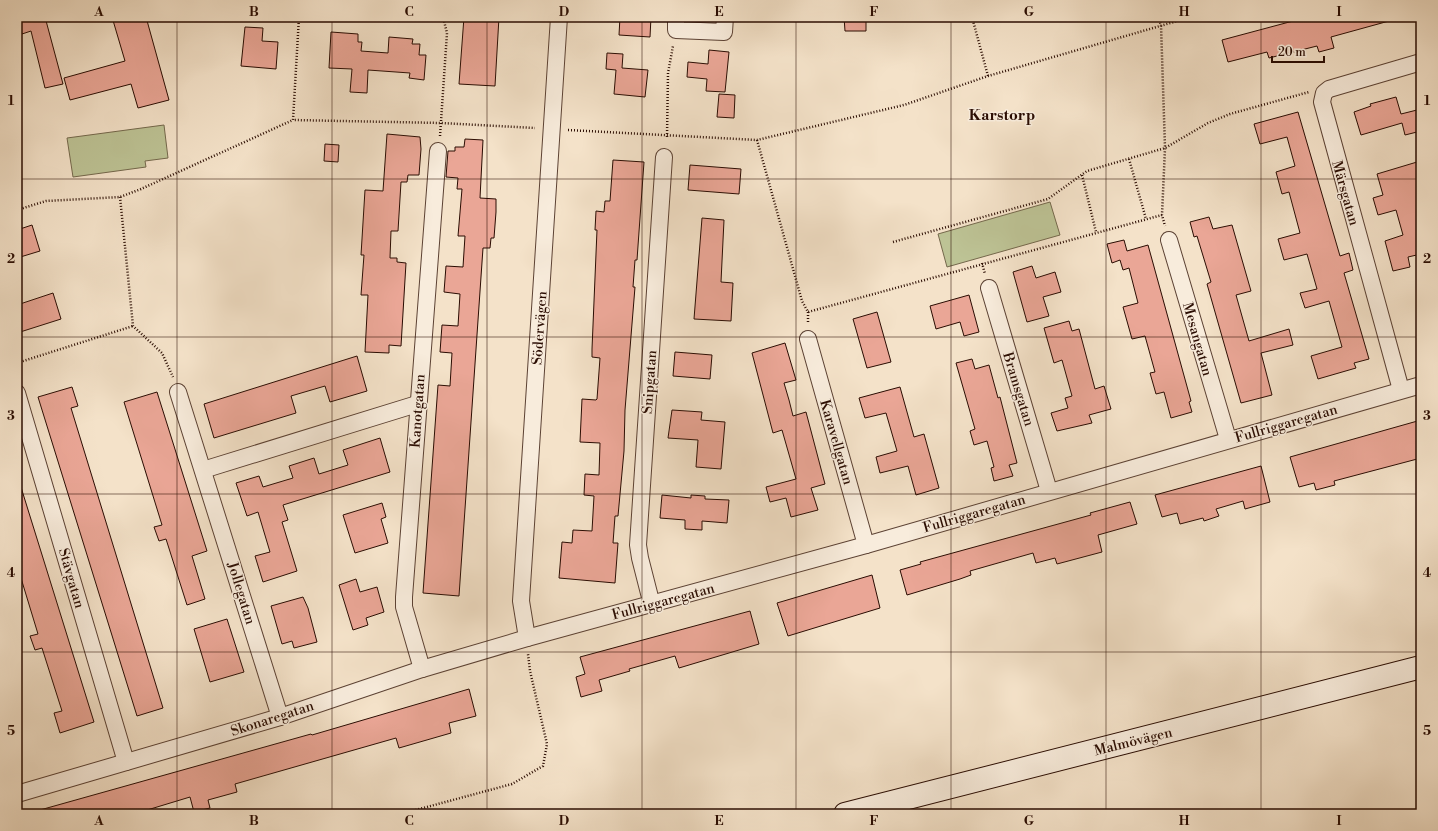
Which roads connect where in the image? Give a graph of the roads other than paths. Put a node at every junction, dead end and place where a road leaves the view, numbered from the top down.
1 (559, 17) edge
2 (725, 17) edge
3 (676, 23) edge
4 (1421, 62) edge
5 (438, 151) road end
6 (664, 157) road end
7 (1169, 240) dead end
8 (989, 288) dead end
9 (808, 339) dead end
10 (1421, 385) edge
11 (1401, 390) junction
12 (178, 392) road end
13 (17, 393) edge
14 (417, 404) junction
15 (1228, 439) junction
16 (203, 470) junction
17 (1049, 491) junction
18 (866, 545) junction
19 (652, 604) junction
20 (527, 638) junction
21 (1421, 667) edge
22 (422, 670) junction
23 (280, 717) junction
24 (126, 762) junction
25 (17, 794) edge
26 (845, 814) edge

1 - 20 street, Södervägen
2 - 3 street
4 - 11 street, Märsgatan
5 - 14 street, Kanotgatan
6 - 19 street, Snipgatan
7 - 15 street, Mesangatan
8 - 17 street, Bramsgatan
9 - 18 street, Karavellgatan
10 - 11 street, Fullriggaregatan
11 - 15 street, Fullriggaregatan
12 - 16 street, Jollegatan
13 - 24 street, Stävgatan
14 - 16 street
14 - 22 street, Kanotgatan
15 - 17 street, Fullriggaregatan
16 - 23 street, Jollegatan
17 - 18 street, Fullriggaregatan
18 - 19 street, Fullriggaregatan
19 - 20 street, Fullriggaregatan
20 - 22 street, Skonaregatan
21 - 26 main road, Malmövägen
22 - 23 street, Skonaregatan
23 - 24 street, Skonaregatan
24 - 25 street, Skonaregatan

